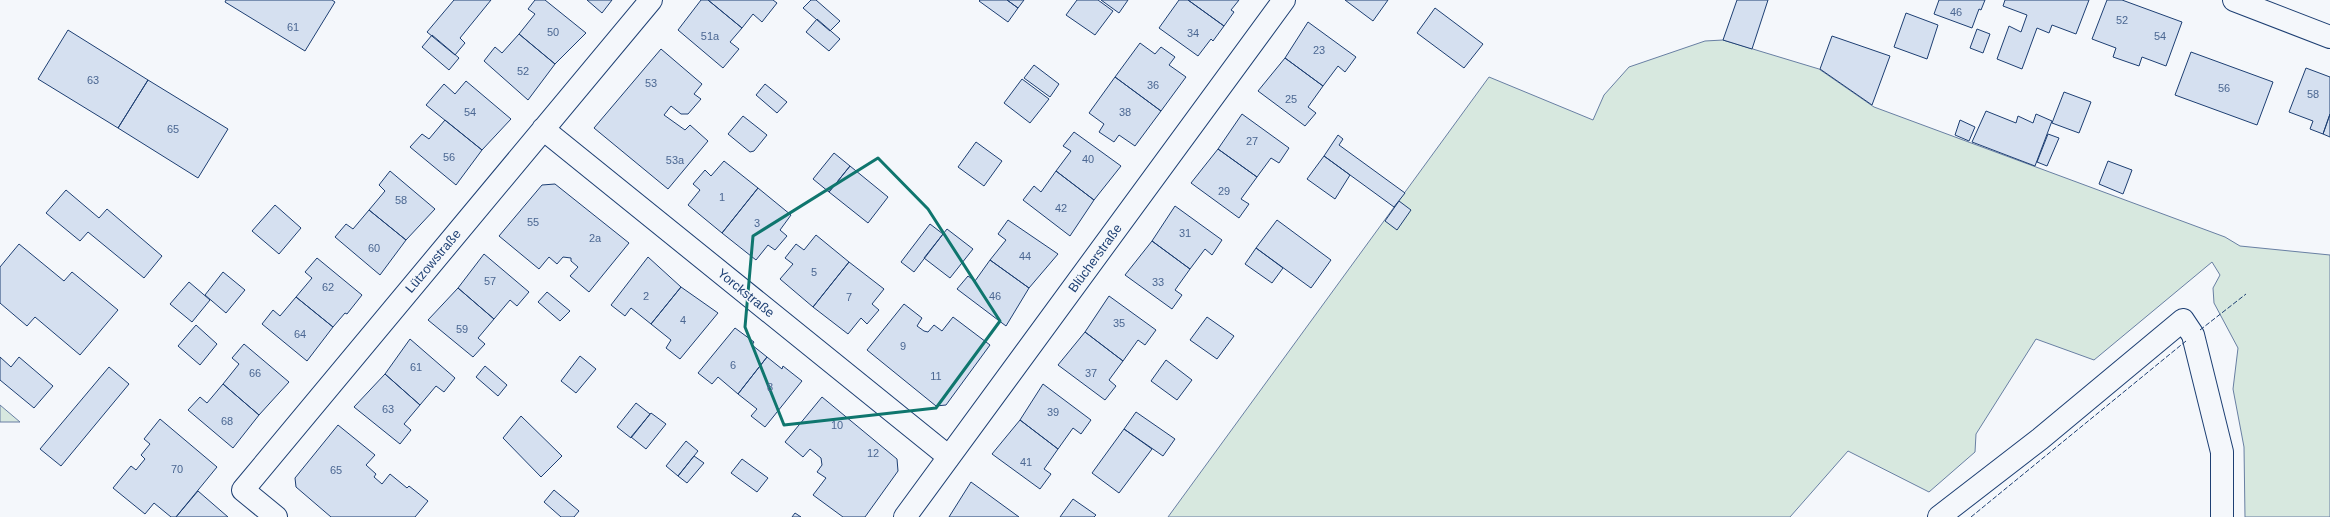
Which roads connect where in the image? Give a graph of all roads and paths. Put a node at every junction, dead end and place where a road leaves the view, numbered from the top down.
1 (651, 0) edge
2 (1284, 0) edge
3 (2234, 0) edge
4 (2330, 36) edge
5 (543, 129) junction
6 (949, 457) junction
7 (276, 517) edge
8 (906, 517) edge
9 (1939, 517) edge
10 (2222, 517) edge

1 - 5 street, Lützowstraße
2 - 6 street, Blücherstraße
3 - 4 street
5 - 6 street, Yorckstraße
5 - 7 street, Lützowstraße
6 - 8 street, Blücherstraße
9 - 10 street

